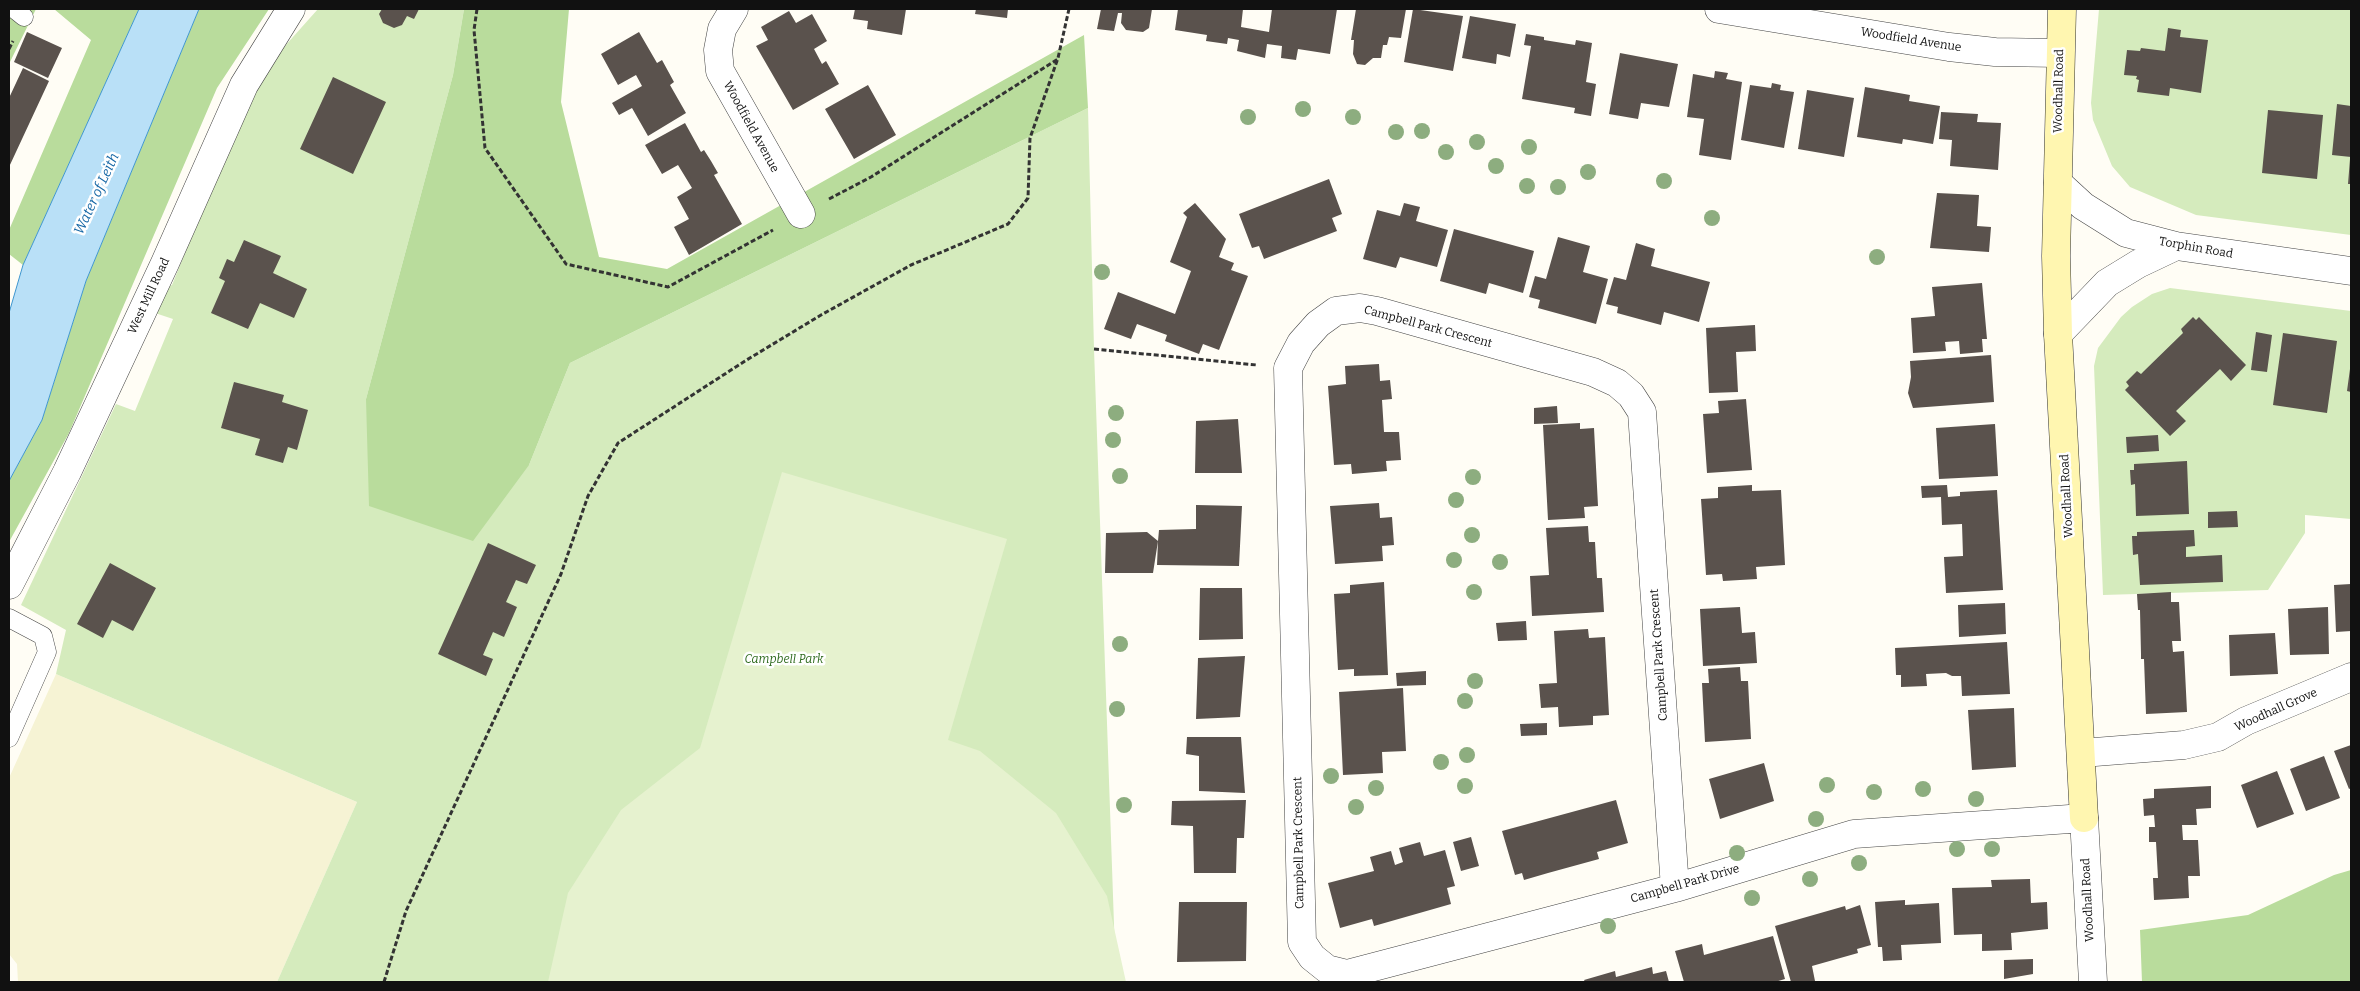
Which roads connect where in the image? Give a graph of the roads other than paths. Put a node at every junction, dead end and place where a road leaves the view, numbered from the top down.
1 (291, 9) edge
2 (734, 9) edge
3 (1719, 9) edge
4 (2062, 9) edge
5 (1764, 12) edge
6 (2059, 53) junction
7 (2058, 182) junction
8 (801, 214) road end
9 (2176, 246) junction
10 (2351, 271) edge
11 (2058, 334) junction
12 (9, 585) edge
13 (9, 618) edge
14 (2351, 677) edge
15 (9, 738) edge
16 (2082, 753) junction
17 (2084, 818) junction
18 (1675, 888) junction
19 (1302, 942) joint
20 (2092, 982) edge

1 - 12 street, West Mill Road
2 - 8 street, Woodfield Avenue
3 - 5 street, Woodfield Avenue
4 - 6 street, Woodhall Road
5 - 6 street, Woodfield Avenue
6 - 7 street, Woodhall Road
7 - 9 street, Torphin Road
7 - 11 street, Woodhall Road
9 - 10 street, Torphin Road
9 - 11 street
11 - 16 street, Woodhall Road
13 - 15 lane
14 - 16 street, Woodhall Grove
16 - 17 street, Woodhall Road
17 - 18 street, Campbell Park Drive
17 - 20 street, Woodhall Road
18 - 19 street, Campbell Park Drive
18 - 19 street, Campbell Park Crescent

